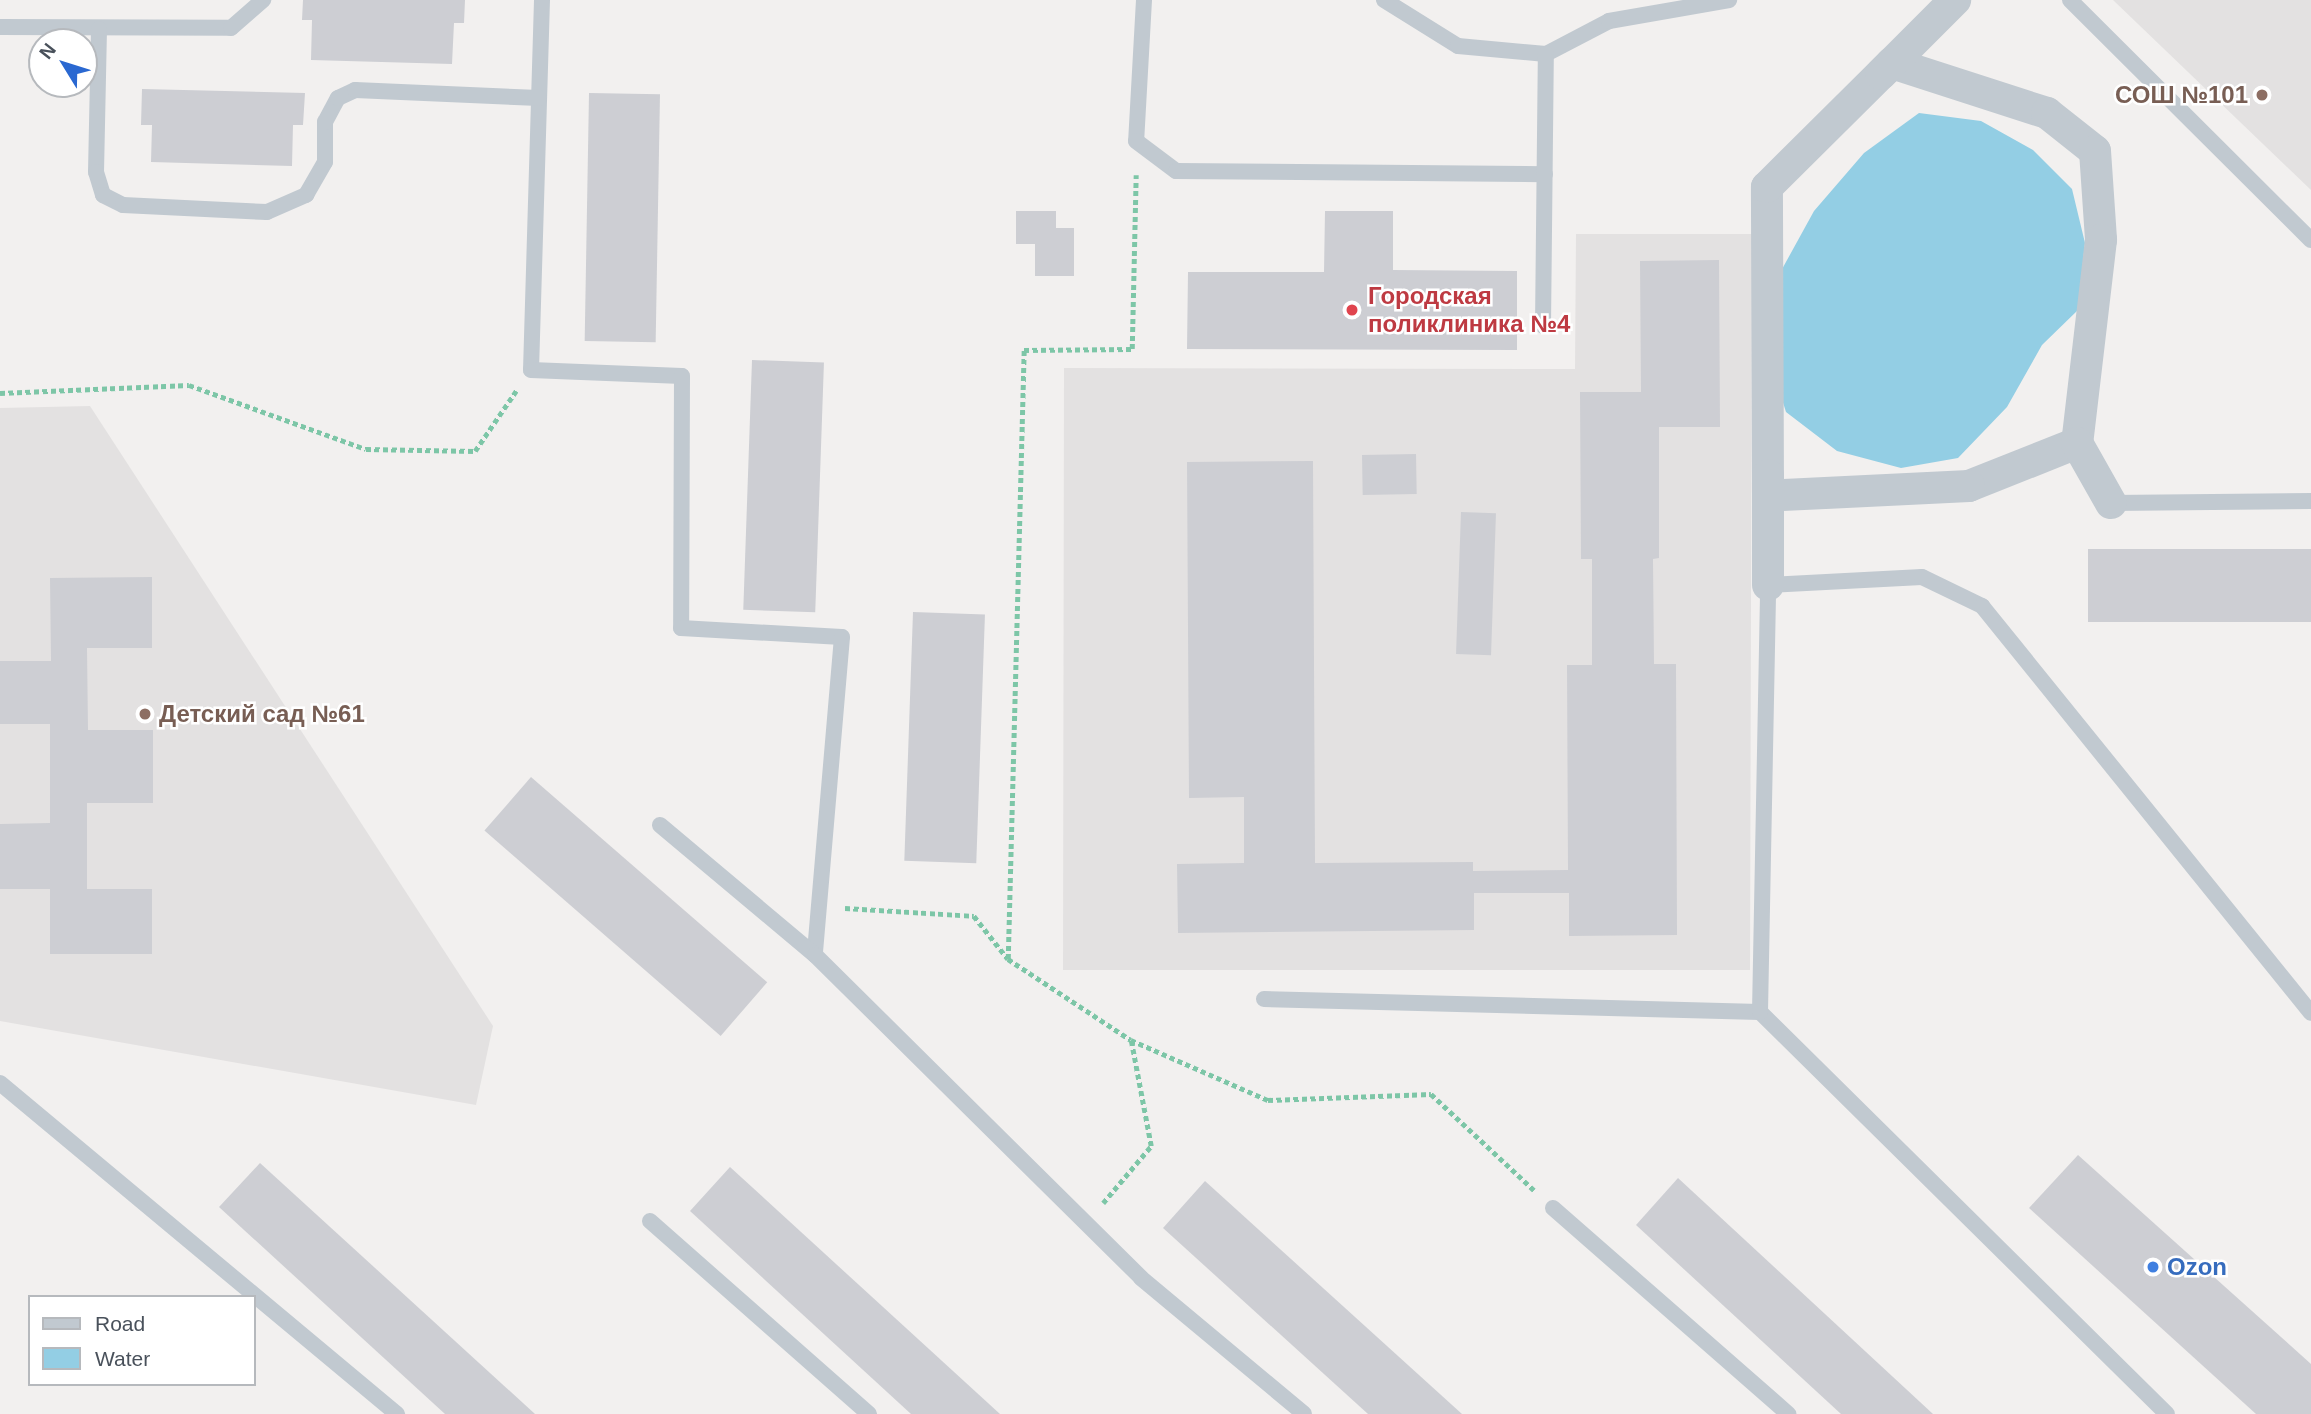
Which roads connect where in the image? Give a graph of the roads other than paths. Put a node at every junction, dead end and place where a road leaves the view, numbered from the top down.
1 (263, 0) edge
2 (542, 0) edge
3 (1143, 0) edge
4 (1384, 0) edge
5 (1730, 0) edge
6 (1955, 0) edge
7 (2070, 0) edge
8 (0, 27) edge
9 (99, 29) junction
10 (1546, 54) junction
11 (1892, 63) junction
12 (540, 98) junction
13 (1545, 174) junction
14 (2311, 240) edge
15 (1543, 326) dead end
16 (2077, 443) junction
17 (1768, 496) junction
18 (2311, 501) edge
19 (2111, 503) joint
20 (1768, 585) junction
21 (660, 825) dead end
22 (815, 955) junction
23 (1264, 999) dead end
24 (1760, 1012) junction
25 (2311, 1013) edge
26 (0, 1083) edge
27 (1553, 1208) road end
28 (650, 1221) dead end
29 (254, 1295) edge
30 (256, 1296) edge
31 (397, 1414) edge
32 (869, 1414) edge
33 (1304, 1414) edge
34 (1788, 1414) edge
35 (2167, 1414) edge

1 - 9 lane
2 - 12 lane
3 - 13 lane
4 - 10 lane
5 - 10 lane
6 - 11 street
7 - 14 lane
8 - 9 lane
9 - 12 lane
10 - 13 lane
11 - 16 street
11 - 17 street
12 - 22 lane
13 - 15 lane
16 - 17 street
16 - 19 street
17 - 20 street
18 - 19 lane
20 - 24 lane
20 - 25 lane
21 - 22 lane
22 - 33 lane
23 - 24 lane
24 - 35 lane
26 - 29 lane
27 - 34 lane
28 - 32 lane
30 - 31 lane

